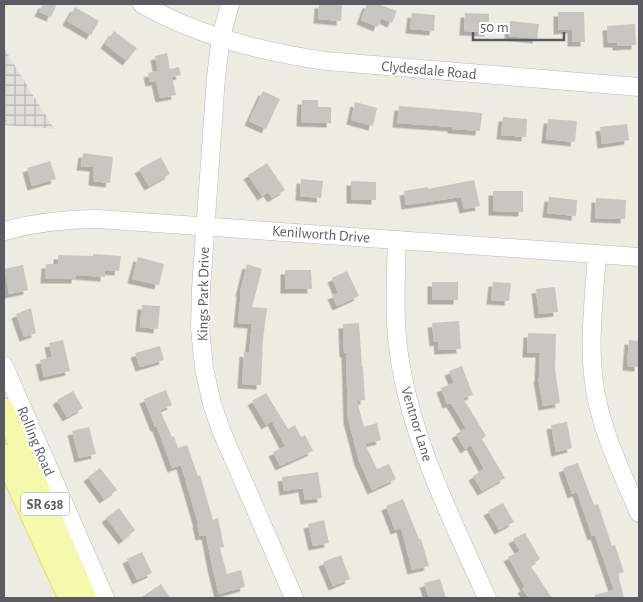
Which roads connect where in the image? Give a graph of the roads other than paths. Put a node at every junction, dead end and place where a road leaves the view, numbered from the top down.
1 (142, 4) edge
2 (230, 4) edge
3 (221, 37) junction
4 (639, 87) edge
5 (205, 226) junction
6 (4, 231) edge
7 (397, 240) junction
8 (597, 254) junction
9 (639, 257) edge
10 (4, 366) edge
11 (4, 409) edge
12 (4, 455) edge
13 (639, 514) edge
14 (69, 598) edge
15 (86, 598) edge
16 (105, 598) edge
17 (294, 598) edge
18 (487, 598) edge

1 - 3 street, Clydesdale Road
2 - 3 street, Kings Park Drive
3 - 4 street, Clydesdale Road
3 - 5 street, Kings Park Drive
5 - 6 street, Kenilworth Drive
5 - 7 street, Kenilworth Drive
5 - 17 street, Kings Park Drive
7 - 8 street, Kenilworth Drive
7 - 18 street, Ventnor Lane
8 - 9 street, Kenilworth Drive
8 - 13 street
10 - 16 street, Rolling Road
11 - 15 main road, Rolling Road / SR 638
12 - 14 main road, SR 638

